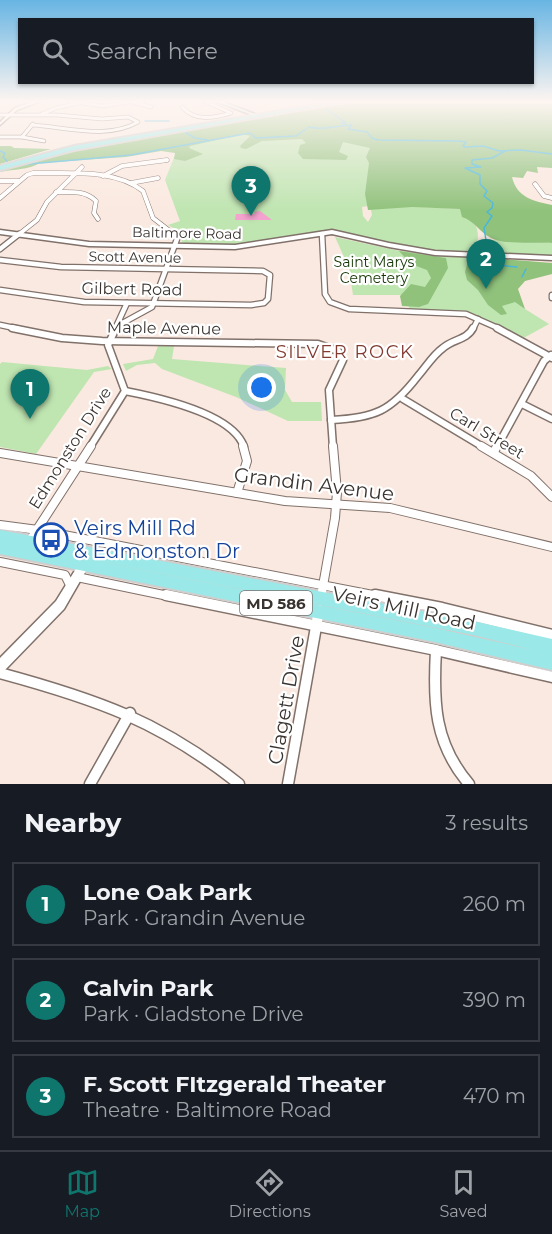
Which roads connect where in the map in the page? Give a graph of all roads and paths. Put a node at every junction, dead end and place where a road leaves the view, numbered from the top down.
1 (25, 138) edge
2 (114, 138) edge
3 (130, 138) edge
4 (44, 141) dead end
5 (167, 160) dead end
6 (0, 167) edge
7 (82, 167) dead end
8 (74, 175) junction
9 (102, 176) junction
10 (158, 177) dead end
11 (0, 181) edge
12 (19, 182) junction
13 (131, 183) junction
14 (535, 184) dead end
15 (56, 192) junction
16 (0, 198) edge
17 (552, 198) edge
18 (98, 219) dead end
19 (0, 232) edge
20 (322, 233) junction
21 (20, 235) junction
22 (174, 245) junction
23 (0, 249) edge
24 (552, 258) edge
25 (0, 260) edge
26 (166, 270) junction
27 (0, 290) edge
28 (127, 303) junction
29 (154, 303) junction
30 (264, 303) joint
31 (478, 319) junction
32 (0, 325) edge
33 (119, 325) junction
34 (111, 341) junction
35 (328, 346) joint
36 (551, 356) edge
37 (125, 391) junction
38 (403, 399) junction
39 (522, 404) junction
40 (552, 419) edge
41 (331, 420) junction
42 (494, 452) junction
43 (0, 453) edge
44 (79, 466) junction
45 (237, 493) junction
46 (552, 497) edge
47 (336, 503) junction
48 (0, 525) edge
49 (0, 536) edge
50 (29, 541) junction
51 (552, 547) edge
52 (0, 548) edge
53 (0, 562) edge
54 (81, 571) junction
55 (319, 605) junction
56 (552, 636) edge
57 (552, 648) edge
58 (436, 650) junction
59 (552, 662) edge
60 (0, 667) edge
61 (0, 673) edge
62 (552, 678) edge
63 (130, 713) junction
64 (90, 784) edge
65 (239, 784) edge
66 (288, 784) edge
67 (469, 784) edge

1 - 4 street
2 - 6 main road
3 - 6 main road
5 - 9 street
7 - 8 street
8 - 9 street
8 - 12 street
8 - 15 street
9 - 13 street
10 - 13 street
11 - 12 street
12 - 16 street
13 - 22 street
14 - 17 street
15 - 18 street
15 - 21 street
19 - 21 street, Baltimore Road
20 - 22 street, Baltimore Road
20 - 24 street, Baltimore Road
20 - 31 street
21 - 22 street, Baltimore Road
21 - 23 street
22 - 26 street
25 - 26 street, Scott Avenue
26 - 29 street
26 - 30 street, Scott Avenue
27 - 28 street, Gilbert Road
28 - 29 street, Gilbert Road
28 - 33 street
29 - 30 street, Gilbert Road
29 - 33 street
31 - 36 street
31 - 38 street
32 - 34 street, Maple Avenue
33 - 34 street
34 - 35 street, Maple Avenue
34 - 37 street, Edmonston Drive
35 - 41 street, Clagett Drive
36 - 39 street
37 - 44 street, Edmonston Drive
37 - 45 street
38 - 41 street
38 - 42 street, Carl Street
39 - 40 street
39 - 42 street
41 - 47 street, Clagett Drive
42 - 46 street, Carl Street
43 - 44 street, Grandin Avenue
44 - 45 street, Grandin Avenue
44 - 50 street, Edmonston Drive
45 - 47 street, Grandin Avenue
47 - 51 street, Grandin Avenue
47 - 55 street, Clagett Drive
48 - 50 street, Veirs Mill Road
49 - 50 main road, Veirs Mill Road / MD 586
50 - 52 main road, Veirs Mill Road / MD 586
50 - 54 main road, Veirs Mill Road / MD 586
50 - 55 street, Veirs Mill Road
53 - 54 street, Veirs Mill Road
54 - 55 main road, Veirs Mill Road / MD 586
54 - 60 street
55 - 56 street, Veirs Mill Road
55 - 57 main road, Veirs Mill Road / MD 586
55 - 58 street, Veirs Mill Road
55 - 59 main road, Veirs Mill Road / MD 586
55 - 66 street, Clagett Drive
58 - 62 street, Veirs Mill Road
58 - 67 street
61 - 63 street
63 - 64 street
63 - 65 street

